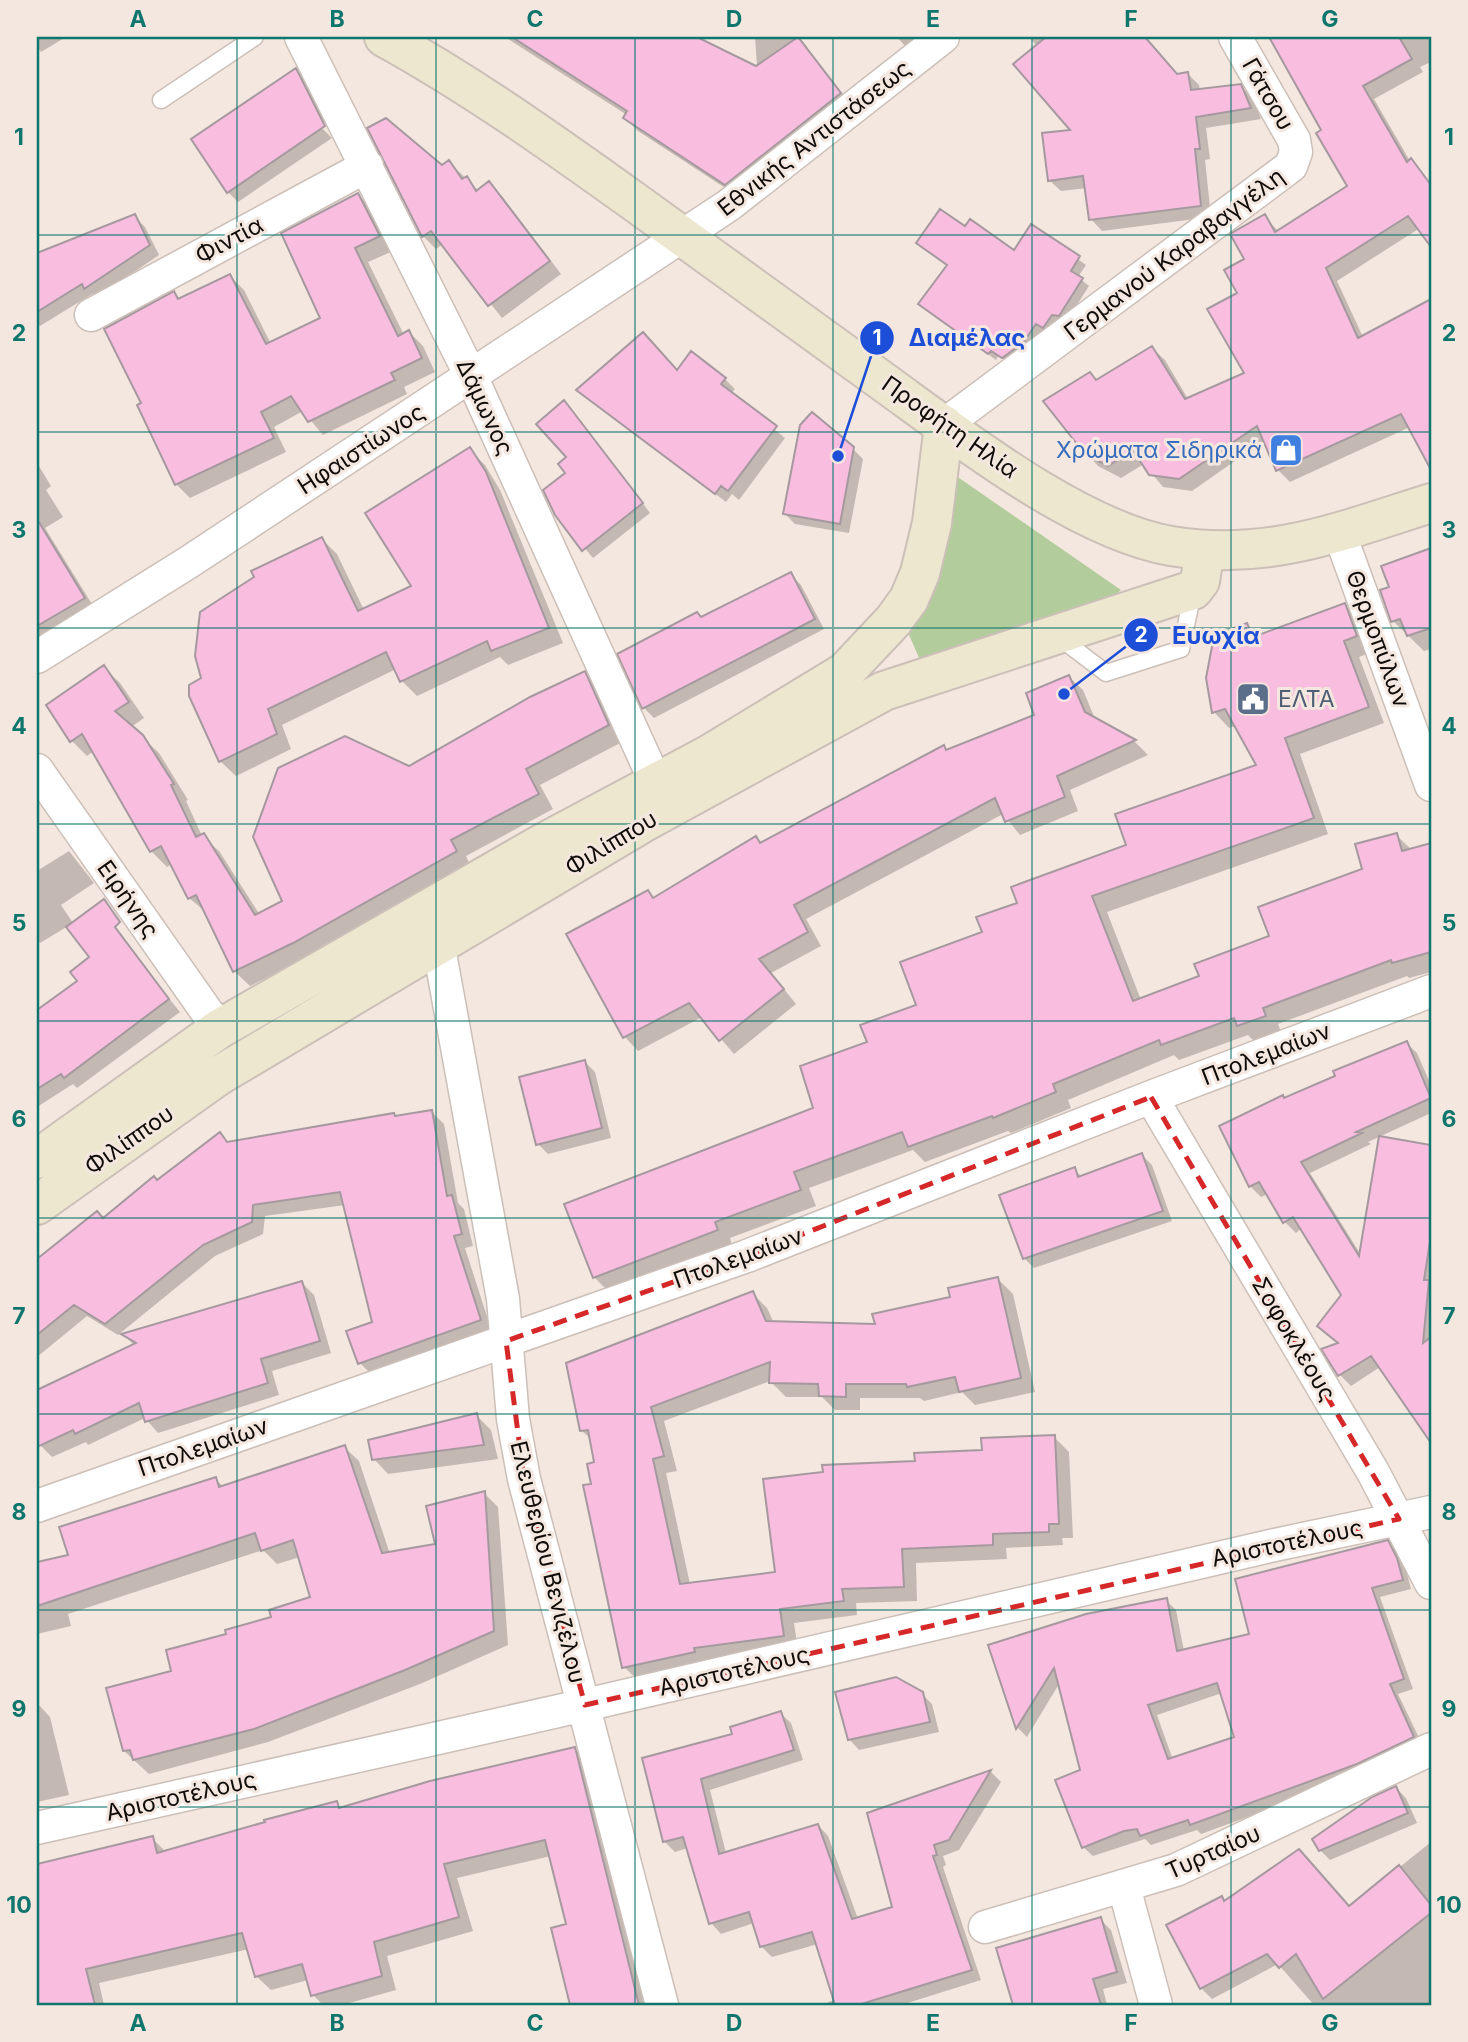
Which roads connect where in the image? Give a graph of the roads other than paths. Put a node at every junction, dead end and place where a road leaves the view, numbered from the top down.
1 (255, 37) edge
2 (302, 37) edge
3 (384, 37) edge
4 (943, 37) edge
5 (1235, 37) edge
6 (161, 100) dead end
7 (1296, 152) joint
8 (367, 166) junction
9 (682, 237) junction
10 (91, 315) dead end
11 (471, 376) junction
12 (944, 425) junction
13 (1431, 503) edge
14 (1339, 532) junction
15 (1205, 550) junction
16 (1193, 590) junction
17 (1055, 634) junction
18 (37, 657) edge
19 (37, 770) edge
20 (656, 783) junction
21 (1431, 785) edge
22 (439, 947) junction
23 (1431, 991) edge
24 (219, 1029) junction
25 (1151, 1097) junction
26 (37, 1159) edge
27 (37, 1205) edge
28 (506, 1341) junction
29 (37, 1506) edge
30 (1431, 1512) edge
31 (1399, 1519) junction
32 (1431, 1583) edge
33 (585, 1705) junction
34 (1431, 1749) edge
35 (37, 1828) edge
36 (1124, 1887) junction
37 (985, 1927) dead end
38 (662, 2005) edge
39 (1156, 2005) edge

1 - 6 lane
2 - 8 street, Δάμωνος
3 - 9 street, Προφήτη Ηλία
4 - 9 street, Εθνικής Αντιστάσεως
5 - 7 street, Γάτσου
7 - 12 street, Γερμανού Καραβαγγέλη
8 - 10 street, Φιντία
8 - 11 street, Δάμωνος
9 - 11 street, Ηφαιστίωνος
9 - 12 street, Προφήτη Ηλία
11 - 18 street, Ηφαιστίωνος
11 - 20 street, Δάμωνος
12 - 15 street, Προφήτη Ηλία
12 - 20 street, Φιλίππου
13 - 14 street, Προφήτη Ηλία
14 - 15 street, Προφήτη Ηλία
14 - 21 street, Θερμοπύλων
15 - 16 street
16 - 17 street, Φιλίππου
16 - 17 lane
17 - 22 street, Φιλίππου
19 - 24 street, Ειρήνης
20 - 24 street, Φιλίππου
22 - 27 street, Φιλίππου
22 - 28 street, Ελευθερίου Βενιζέλου
23 - 25 street, Πτολεμαίων
24 - 26 street, Φιλίππου
25 - 28 street, Πτολεμαίων
25 - 31 street, Σοφοκλέους
28 - 29 street, Πτολεμαίων
28 - 33 street, Ελευθερίου Βενιζέλου
30 - 31 street, Αριστοτέλους
31 - 32 street, Σοφοκλέους
31 - 33 street, Αριστοτέλους
33 - 35 street, Αριστοτέλους
33 - 38 street, Ελευθερίου Βενιζέλου
34 - 36 street, Τυρταίου
36 - 37 street, Τυρταίου
36 - 39 street

